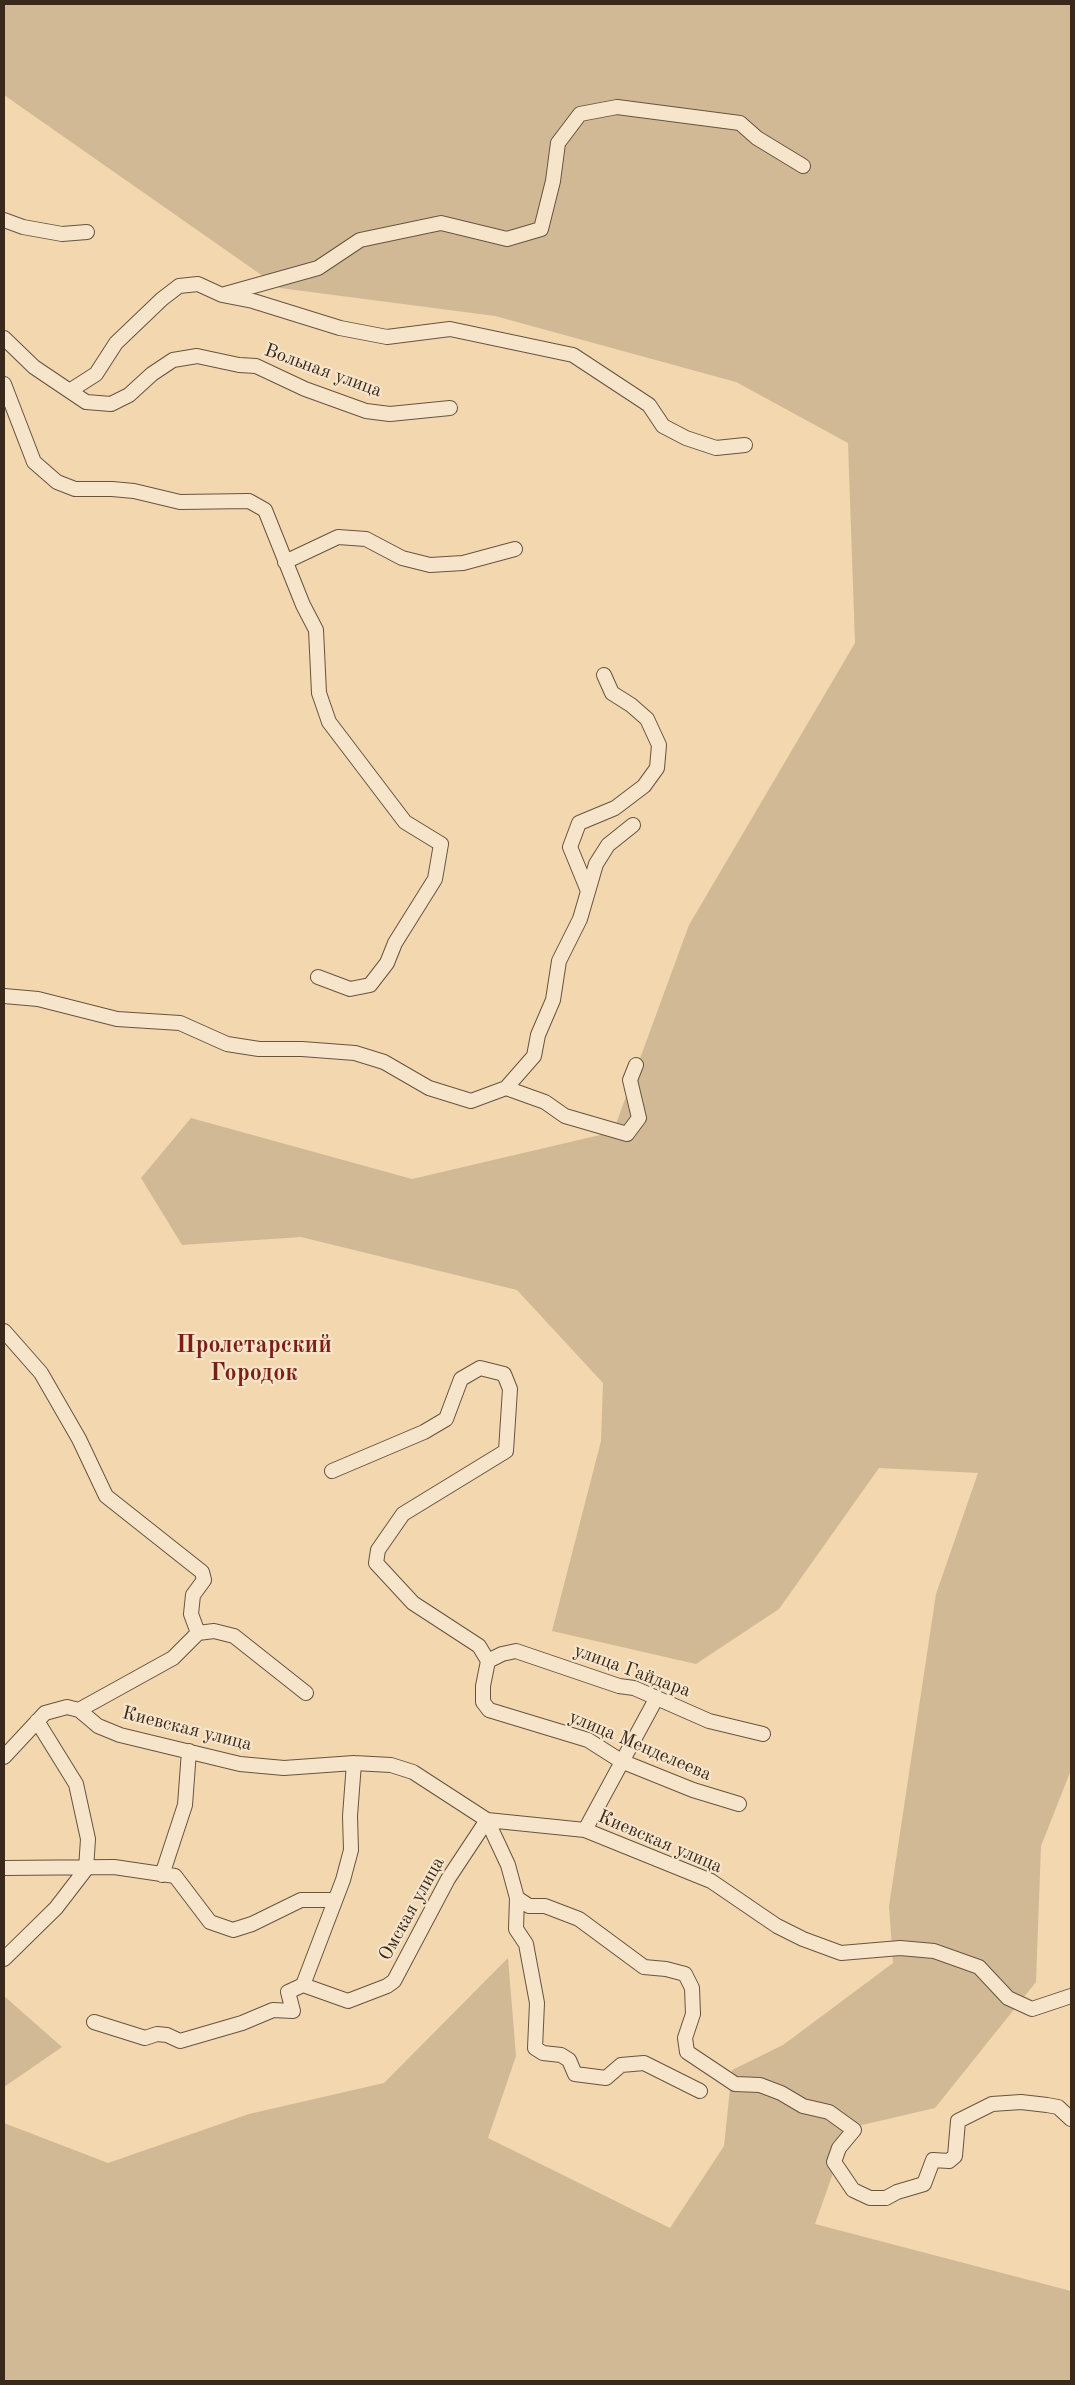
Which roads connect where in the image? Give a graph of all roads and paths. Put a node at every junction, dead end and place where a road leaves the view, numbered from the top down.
1 (803, 166) dead end
2 (4, 220) edge
3 (87, 232) dead end
4 (222, 295) junction
5 (4, 338) edge
6 (4, 384) edge
7 (71, 390) junction
8 (450, 408) dead end
9 (745, 445) dead end
10 (515, 549) dead end
11 (285, 562) junction
12 (604, 675) dead end
13 (633, 824) dead end
14 (588, 891) junction
15 (318, 977) dead end
16 (4, 996) edge
17 (636, 1065) dead end
18 (506, 1088) junction
19 (4, 1331) edge
20 (332, 1472) dead end
21 (198, 1633) junction
22 (488, 1661) junction
23 (306, 1693) dead end
24 (656, 1699) junction
25 (79, 1710) junction
26 (37, 1721) junction
27 (763, 1734) dead end
28 (189, 1751) junction
29 (4, 1757) edge
30 (621, 1761) junction
31 (354, 1763) junction
32 (740, 1804) dead end
33 (487, 1820) junction
34 (584, 1830) junction
35 (4, 1868) edge
36 (86, 1869) junction
37 (162, 1875) junction
38 (518, 1898) junction
39 (334, 1900) junction
40 (4, 1959) edge
41 (303, 1985) junction
42 (1071, 1996) edge
43 (94, 2022) dead end
44 (700, 2091) dead end
45 (1071, 2119) edge

1 - 4 street
2 - 3 street
4 - 7 street
4 - 9 street
5 - 7 street, Вольная улица
6 - 11 street
7 - 8 street, Вольная улица
10 - 11 street
11 - 15 street
12 - 14 street
13 - 14 street
14 - 18 street
16 - 18 street
17 - 18 street
19 - 21 street
20 - 22 street
21 - 23 street
21 - 25 street
22 - 24 street, улица Гайдара
22 - 30 street, улица Менделеева
24 - 27 street, улица Гайдара
24 - 30 street
25 - 26 street
25 - 28 street, Киевская улица
26 - 29 street
26 - 36 street
28 - 31 street, Киевская улица
28 - 37 street
30 - 32 street, улица Менделеева
30 - 34 street
31 - 33 street, Киевская улица
31 - 39 street
33 - 34 street, Киевская улица
33 - 38 street
33 - 41 street, Омская улица
34 - 42 street, Киевская улица
35 - 36 street
36 - 37 street
36 - 40 street
37 - 39 street
38 - 44 street
38 - 45 street
39 - 41 street
41 - 43 street

